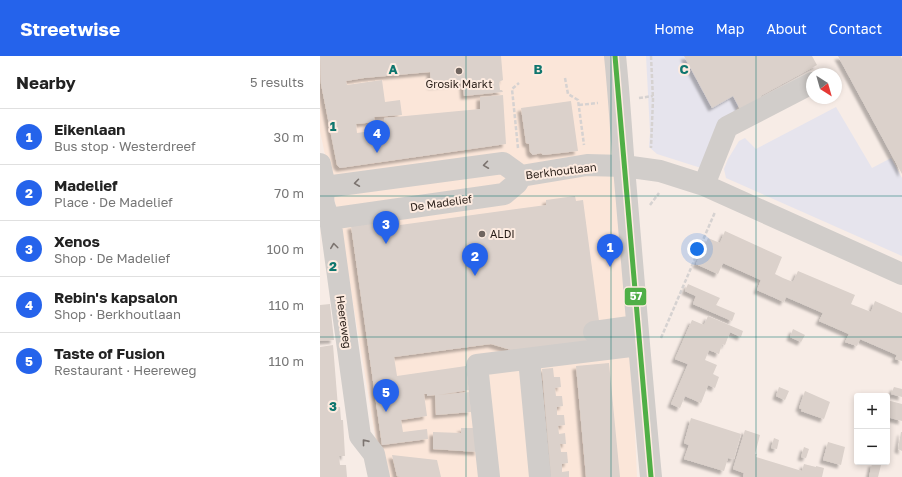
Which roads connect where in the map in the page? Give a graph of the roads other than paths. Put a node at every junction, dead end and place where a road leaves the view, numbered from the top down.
1 (615, 56) edge
2 (806, 86) edge
3 (320, 164) edge
4 (624, 166) junction
5 (521, 176) junction
6 (714, 189) junction
7 (324, 205) edge
8 (902, 274) edge
9 (594, 332) dead end
10 (645, 338) junction
11 (529, 359) junction
12 (379, 477) edge
13 (489, 477) edge
14 (540, 477) edge
15 (651, 477) edge

1 - 4 street
2 - 6 street
3 - 7 street, Heereweg
4 - 5 street, Berkhoutlaan
4 - 6 street, Berkhoutlaan
4 - 10 street
5 - 7 street, De Madelief
5 -> 7 street, Berkhoutlaan
6 - 8 street, Berkhoutlaan
12 -> 7 street, Heereweg
9 - 10 street
10 - 11 street
10 - 15 street
11 - 13 street
11 - 14 street

